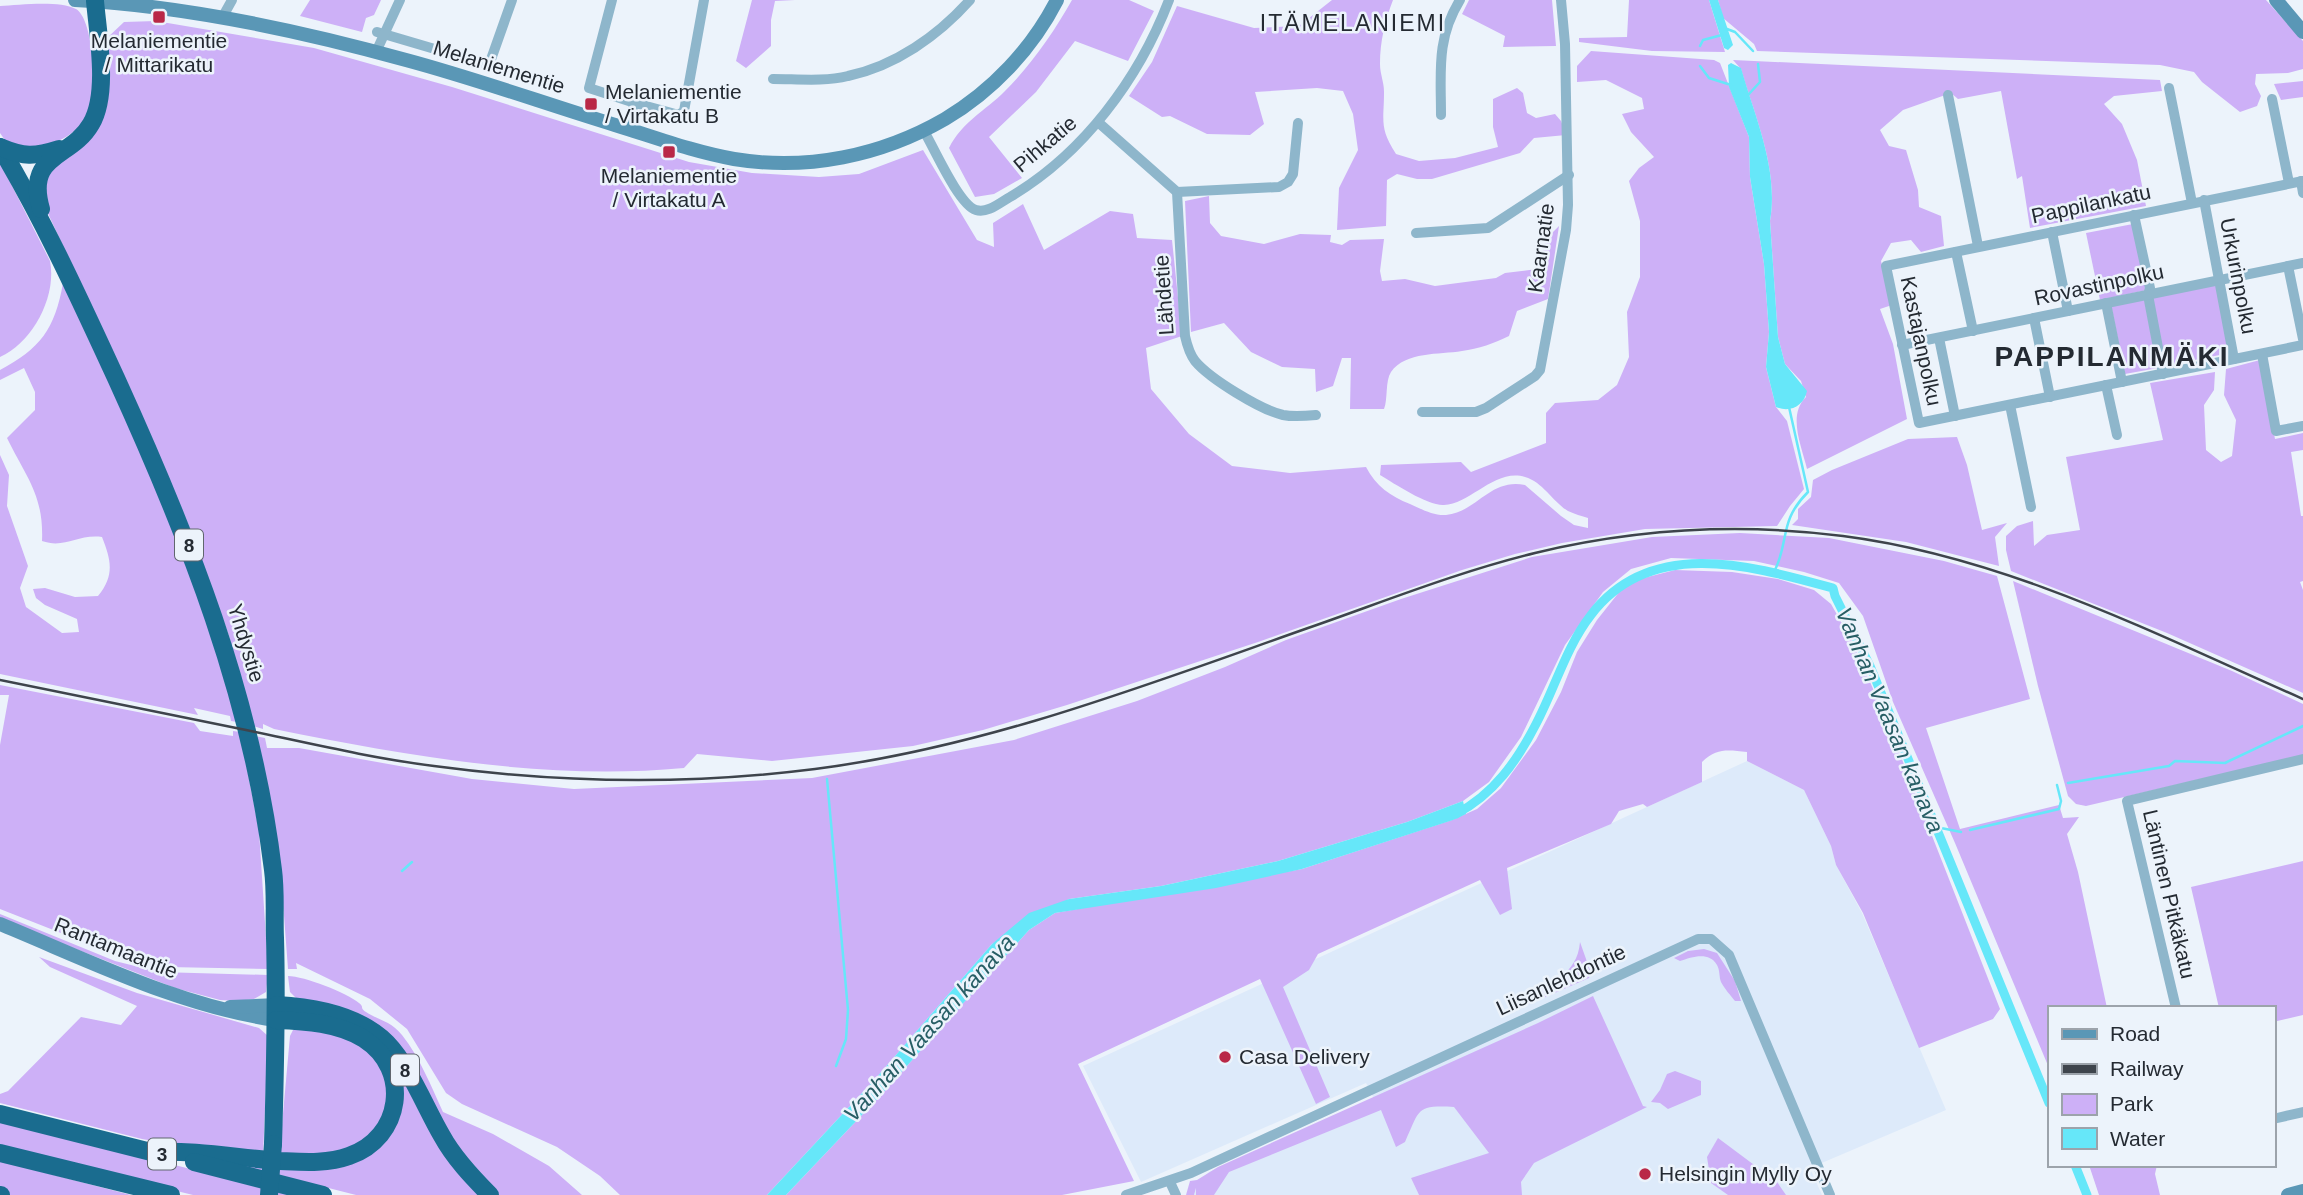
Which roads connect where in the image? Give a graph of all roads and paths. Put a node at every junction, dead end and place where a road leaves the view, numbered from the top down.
1 (75, 0) edge
2 (232, 0) edge
3 (400, 0) edge
4 (512, 0) edge
5 (612, 0) edge
6 (704, 0) edge
7 (970, 0) edge
8 (1057, 0) edge
9 (1169, 0) edge
10 (1460, 0) edge
11 (1561, 0) edge
12 (2276, 0) edge
13 (95, 1) edge
14 (222, 18) junction
15 (2303, 32) edge
16 (381, 33) junction
17 (376, 52) junction
18 (773, 79) dead end
19 (2169, 88) dead end
20 (1948, 96) dead end
21 (2272, 99) dead end
22 (635, 103) junction
23 (1441, 116) dead end
24 (1099, 123) junction
25 (1298, 123) dead end
26 (625, 128) junction
27 (924, 131) junction
28 (0, 147) edge
29 (65, 147) junction
30 (1569, 175) junction
31 (2302, 181) edge
32 (2290, 183) junction
33 (1177, 191) junction
34 (2303, 194) edge
35 (2204, 200) junction
36 (2192, 203) junction
37 (2134, 215) junction
38 (2052, 232) junction
39 (1416, 233) dead end
40 (48, 236) junction
41 (1979, 247) junction
42 (1956, 252) junction
43 (2303, 263) edge
44 (1886, 266) joint
45 (2287, 266) junction
46 (2219, 280) junction
47 (2148, 295) junction
48 (2106, 303) junction
49 (2068, 311) junction
50 (2034, 318) junction
51 (1972, 331) junction
52 (1939, 338) junction
53 (2303, 339) edge
54 (1902, 345) junction
55 (2303, 345) edge
56 (2262, 354) junction
57 (2234, 359) junction
58 (2163, 374) junction
59 (2122, 382) junction
60 (2106, 385) junction
61 (2050, 397) junction
62 (2010, 405) junction
63 (1422, 412) dead end
64 (1316, 415) dead end
65 (1955, 416) junction
66 (2303, 426) edge
67 (2117, 435) dead end
68 (2031, 508) dead end
69 (2303, 759) edge
70 (0, 924) edge
71 (2176, 1006) edge
72 (276, 1012) junction
73 (2303, 1112) edge
74 (0, 1114) edge
75 (2275, 1119) edge
76 (153, 1152) junction
77 (0, 1153) edge
78 (1170, 1182) junction
79 (2303, 1191) edge
80 (171, 1195) edge
81 (269, 1195) edge
82 (323, 1195) edge
83 (490, 1195) edge
84 (1126, 1195) edge
85 (1176, 1195) edge
86 (1830, 1195) edge
87 (2288, 1195) edge

1 - 13 main road, Melaniementie
2 - 14 street
3 - 16 street
4 - 16 street
5 - 22 street
6 - 22 street
7 - 18 street
8 - 27 main road, Melaniementie
9 - 24 street, Pihkatie
10 - 23 street
11 - 30 street, Kaarnatie
12 - 15 main road
13 - 14 main road, Melaniementie
13 - 29 highway
14 - 17 main road, Melaniementie
16 - 17 street
17 - 26 main road, Melaniementie
19 - 36 street
20 - 41 street
21 - 32 street
22 - 26 street
24 - 27 street, Pihkatie
24 - 33 street
25 - 33 street
26 - 27 main road, Melaniementie
28 - 29 highway
28 - 40 highway, Yhdystie / 8
29 - 40 highway
30 - 39 street
30 - 63 street, Kaarnatie
31 - 32 street, Pappilankatu
31 - 34 street
32 - 35 street, Pappilankatu
33 - 64 street, Lähdetie
35 - 36 street, Pappilankatu
35 - 46 street, Urkurinpolku
36 - 37 street, Pappilankatu
37 - 38 street, Pappilankatu
37 - 47 street
38 - 41 street, Pappilankatu
38 - 49 street
40 - 72 highway, Yhdystie / 8
41 - 42 street, Pappilankatu
42 - 44 street, Pappilankatu
42 - 51 street
43 - 45 street, Rovastinpolku
44 - 54 street, Kastajanpolku
45 - 46 street, Rovastinpolku
45 - 53 street
46 - 47 street, Rovastinpolku
46 - 57 street, Urkurinpolku
47 - 48 street, Rovastinpolku
47 - 58 street
48 - 49 street, Rovastinpolku
48 - 59 street
49 - 50 street, Rovastinpolku
50 - 51 street, Rovastinpolku
50 - 61 street
51 - 52 street, Rovastinpolku
52 - 54 street, Rovastinpolku
52 - 65 street
54 - 65 street, Kastajanpolku
55 - 56 street
56 - 57 street
56 - 66 street
57 - 58 street
58 - 59 street
59 - 60 street
60 - 61 street
60 - 67 street
61 - 62 street
62 - 65 street
62 - 68 street
69 - 71 street, Läntinen Pitkäkatu
70 - 72 main road, Rantamaantie
72 - 76 highway
72 - 81 highway, Yhdystie / 8, bridge
72 - 83 highway, 8
73 - 75 street
74 - 76 highway, 3
76 - 82 highway, 3
77 - 80 highway, 3
78 - 84 street, Liisanlehdontie
78 - 85 street
78 - 86 street, Liisanlehdontie
79 - 87 main road

